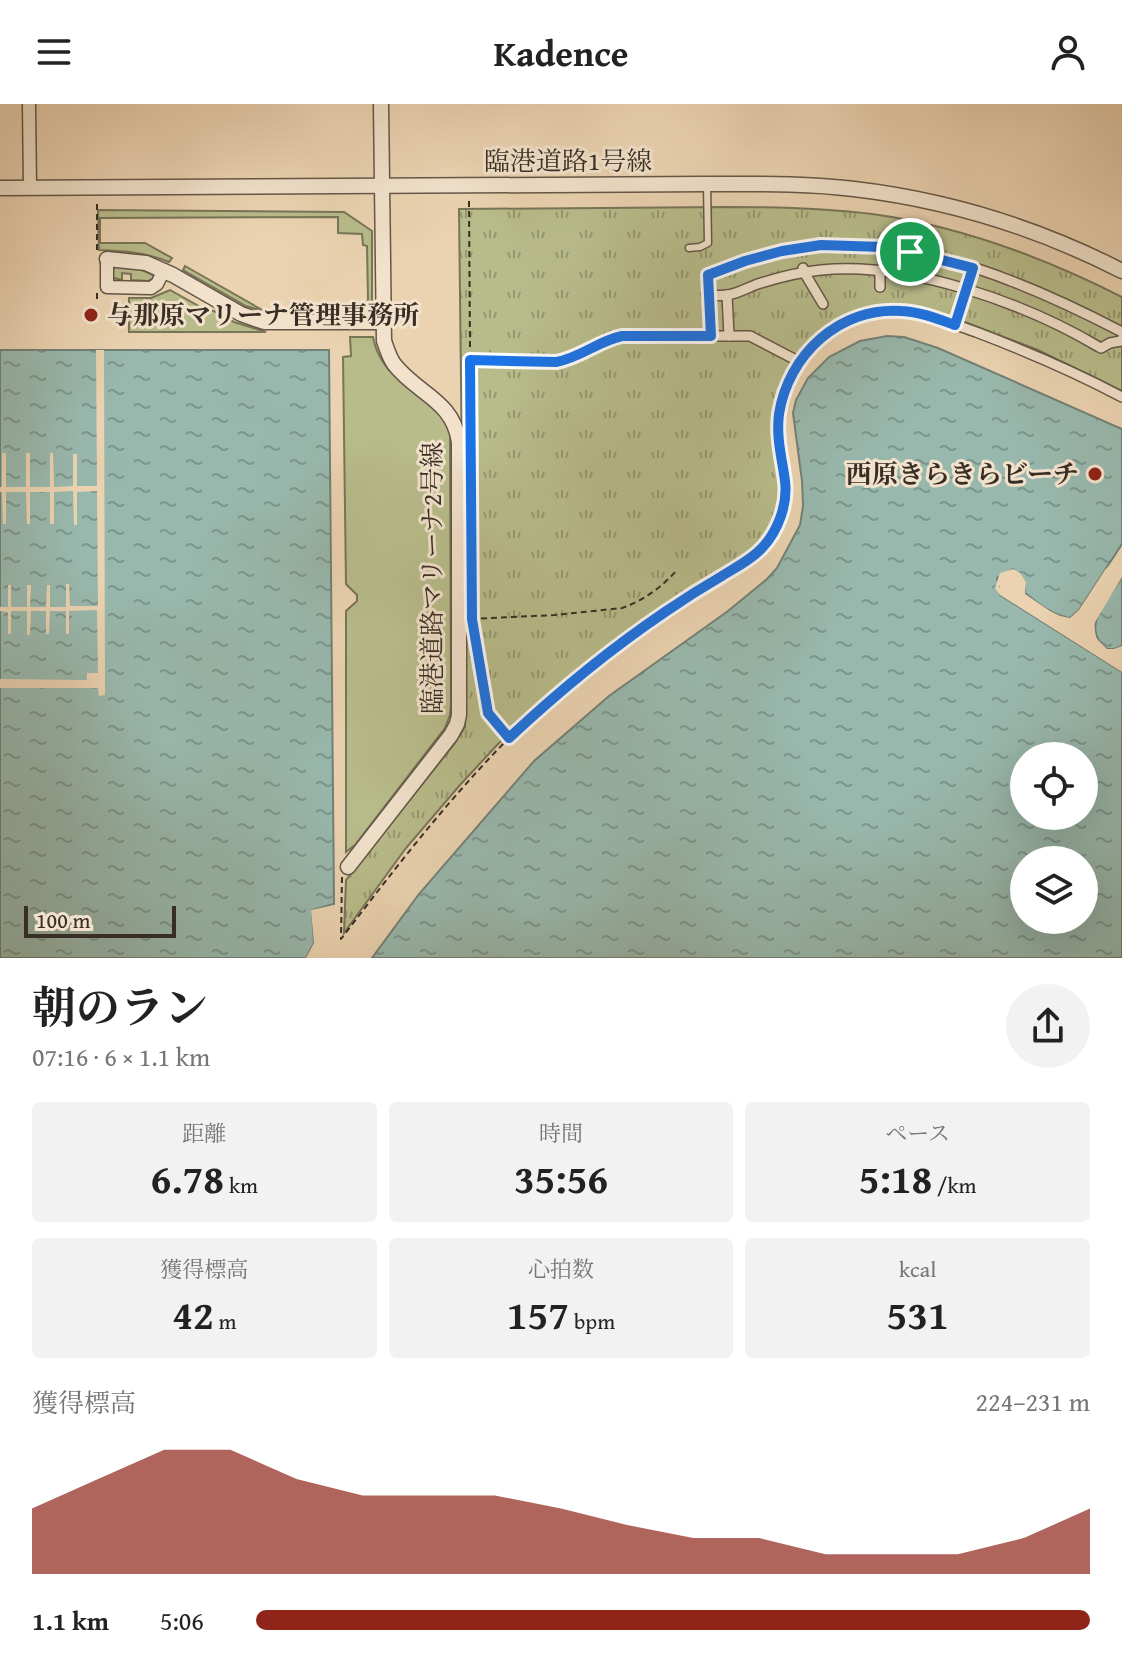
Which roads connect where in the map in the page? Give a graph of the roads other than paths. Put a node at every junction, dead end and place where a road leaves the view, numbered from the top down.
1 (29, 104) edge
2 (381, 104) edge
3 (707, 184) junction
4 (382, 186) junction
5 (0, 188) edge
6 (30, 188) junction
7 (689, 248) dead end
8 (107, 259) joint
9 (973, 268) junction
10 (164, 270) junction
11 (803, 270) junction
12 (880, 270) junction
13 (1122, 271) edge
14 (880, 287) dead end
15 (966, 290) junction
16 (708, 295) junction
17 (727, 295) junction
18 (823, 304) dead end
19 (1020, 309) junction
20 (1016, 319) dead end
21 (383, 322) junction
22 (955, 325) junction
23 (1122, 332) edge
24 (711, 336) junction
25 (729, 336) junction
26 (1122, 339) edge
27 (470, 360) road end
28 (1122, 397) edge
29 (345, 872) road end

1 - 6 street
2 - 4 street, 臨港道路マリーナ2号線
3 - 4 street, 臨港道路1号線
3 - 7 lane
3 - 13 street, 臨港道路1号線
4 - 6 street, 臨港道路1号線
4 - 21 street, 臨港道路マリーナ2号線
5 - 6 street, 臨港道路1号線
8 - 10 street
8 - 10 street
9 - 15 street
9 - 16 street
9 - 23 street
10 - 21 street
11 - 12 street
11 - 17 street
11 - 18 street
12 - 14 street
12 - 15 street
15 - 19 street
15 - 22 street
16 - 17 street
16 - 24 street
17 - 25 street
19 - 20 street
19 - 26 street
21 - 29 street, 臨港道路マリーナ2号線
22 - 25 street
22 - 28 street
24 - 25 street
24 - 27 street

